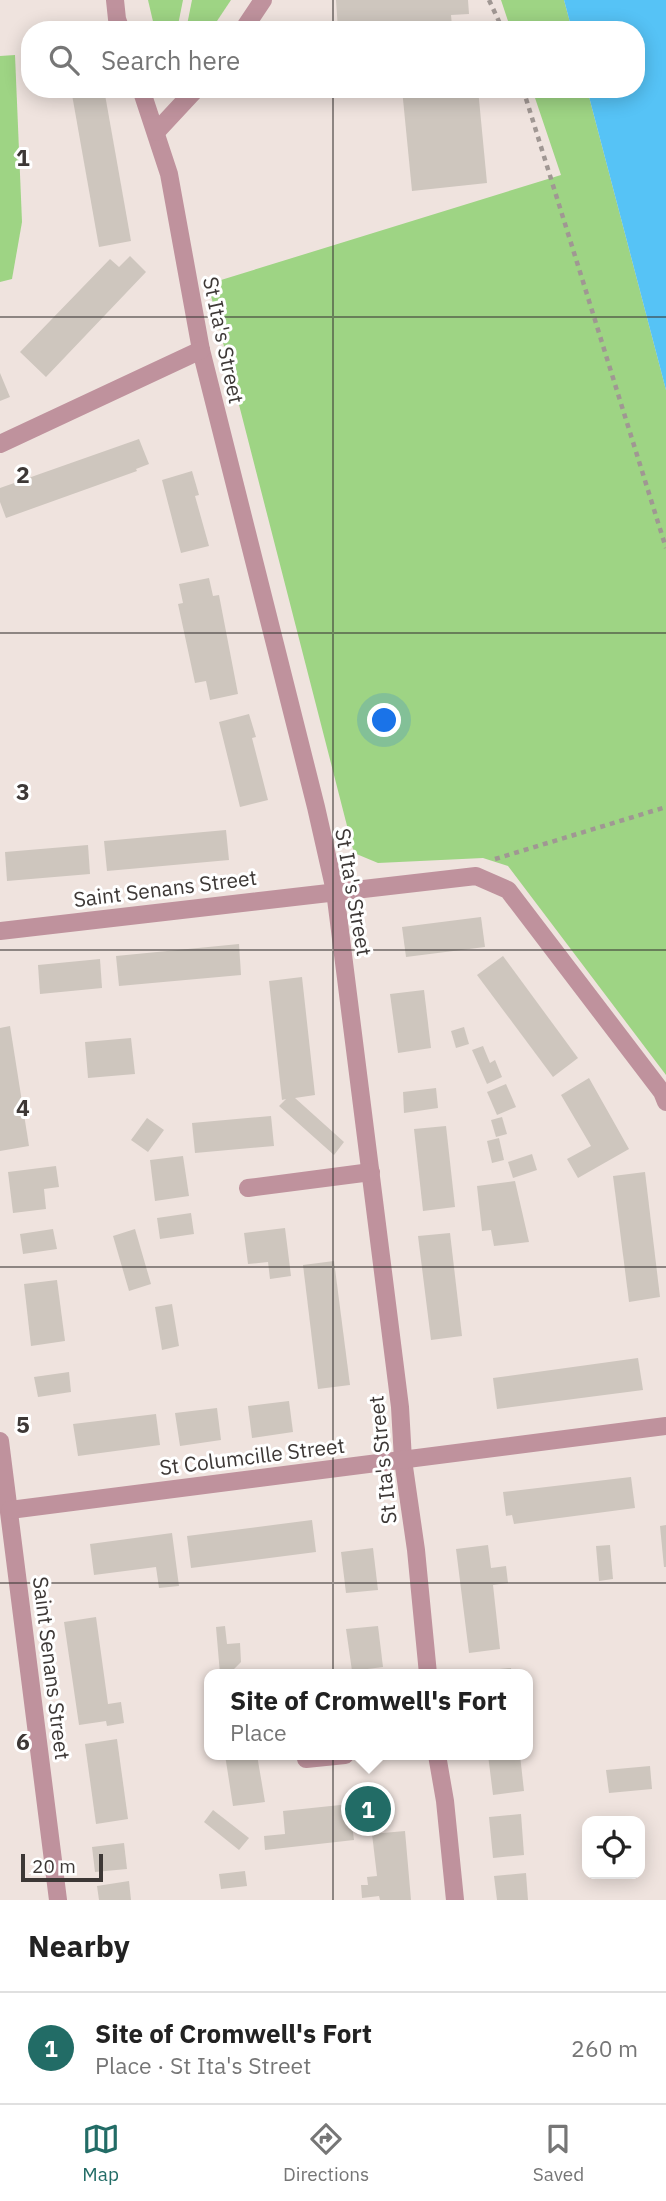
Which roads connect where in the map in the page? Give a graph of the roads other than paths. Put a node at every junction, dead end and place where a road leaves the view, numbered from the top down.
1 (115, 0) edge
2 (262, 0) edge
3 (118, 21) edge
4 (249, 21) edge
5 (144, 98) edge
6 (188, 98) edge
7 (156, 132) junction
8 (201, 350) junction
9 (0, 444) edge
10 (335, 891) junction
11 (0, 931) edge
12 (666, 1102) edge
13 (370, 1172) junction
14 (248, 1188) dead end
15 (666, 1426) edge
16 (0, 1441) edge
17 (403, 1460) junction
18 (10, 1510) junction
19 (428, 1669) edge
20 (438, 1760) edge
21 (58, 1900) edge
22 (455, 1900) edge

1 - 3 street
2 - 4 street
5 - 7 street, St Ita's Street
6 - 7 street
7 - 8 street, St Ita's Street
8 - 9 street
8 - 10 street, St Ita's Street
10 - 11 street, Saint Senans Street
10 - 12 street, Saint Senans Street
10 - 13 street, St Ita's Street
13 - 14 street
13 - 17 street, St Ita's Street
15 - 17 street, St Columcille Street
16 - 18 street, Saint Senans Street
17 - 18 street, St Columcille Street
17 - 19 street, St Ita's Street
18 - 21 street, Saint Senans Street
20 - 22 street

